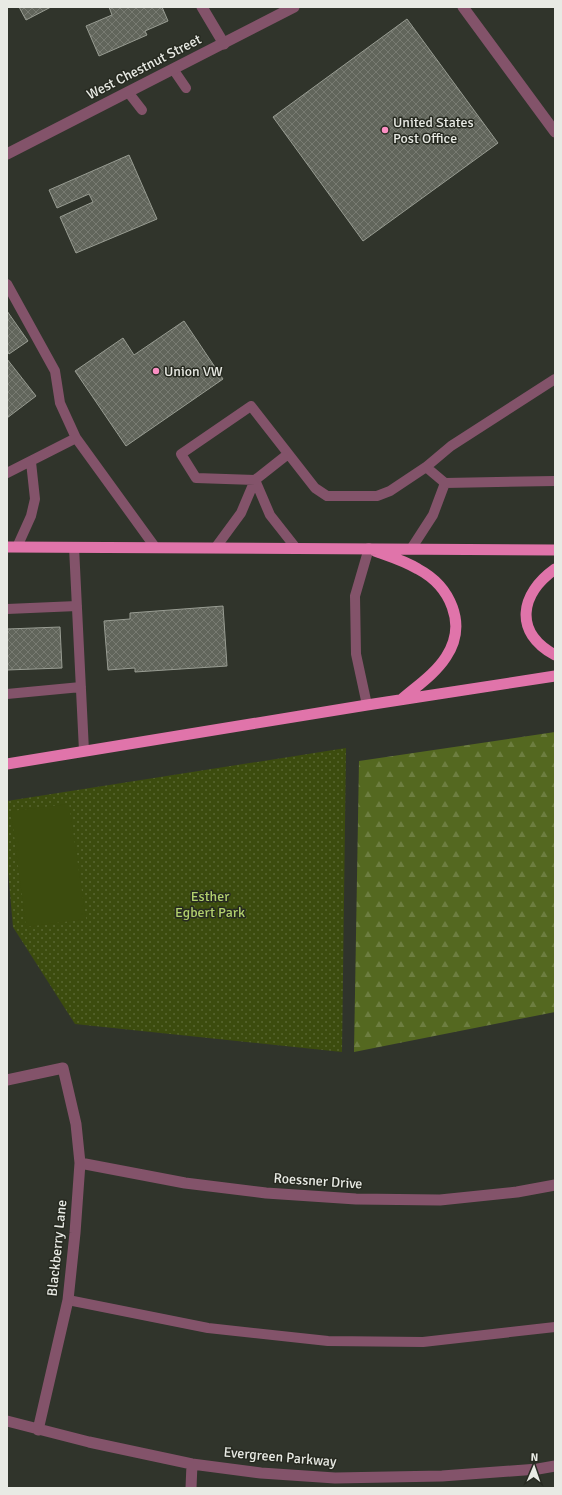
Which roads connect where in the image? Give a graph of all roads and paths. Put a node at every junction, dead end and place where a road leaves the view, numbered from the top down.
1 (202, 7) edge
2 (294, 7) edge
3 (464, 7) edge
4 (224, 44) junction
5 (172, 70) junction
6 (186, 88) dead end
7 (128, 92) junction
8 (142, 110) dead end
9 (555, 132) edge
10 (7, 154) edge
11 (7, 284) edge
12 (555, 379) edge
13 (76, 438) junction
14 (288, 454) junction
15 (32, 462) junction
16 (426, 467) junction
17 (7, 473) edge
18 (255, 480) junction
19 (555, 481) edge
20 (445, 483) junction
21 (12, 547) edge
22 (74, 547) junction
23 (155, 547) junction
24 (216, 547) junction
25 (296, 548) junction
26 (369, 548) junction
27 (411, 549) junction
28 (555, 550) edge
29 (555, 569) edge
30 (77, 606) junction
31 (7, 609) edge
32 (555, 654) edge
33 (555, 676) edge
34 (81, 687) junction
35 (7, 694) edge
36 (401, 700) junction
37 (367, 705) junction
38 (84, 751) junction
39 (7, 764) edge
40 (7, 1080) edge
41 (80, 1163) junction
42 (555, 1185) edge
43 (68, 1300) junction
44 (555, 1327) edge
45 (7, 1421) edge
46 (38, 1430) junction
47 (192, 1464) junction
48 (555, 1466) edge
49 (191, 1488) edge

1 - 4 street
2 - 4 street, West Chestnut Street
3 - 9 street
4 - 5 street, West Chestnut Street
5 - 6 lane
5 - 7 street, West Chestnut Street
7 - 8 lane
7 - 10 street, West Chestnut Street
11 - 13 lane
12 - 16 lane
13 - 15 lane
13 - 23 lane
14 - 16 lane
14 - 18 lane
14 - 18 lane
15 - 17 lane
15 - 21 lane
16 - 20 lane
18 - 24 lane
18 - 25 lane
19 - 20 lane
20 - 27 lane
21 - 22 highway
22 - 23 highway
22 - 30 lane
23 - 24 highway
24 - 25 highway
25 - 26 highway
26 - 27 highway
26 - 36 highway
26 - 37 lane
27 - 28 highway
29 - 32 highway
30 - 31 lane
30 - 34 lane
33 - 36 highway
34 - 35 lane
34 - 38 lane
36 - 37 highway
37 - 38 highway
38 - 39 highway
40 - 41 street, Blackberry Lane
41 - 42 street, Roessner Drive
41 - 43 street, Blackberry Lane
43 - 44 lane
43 - 46 street, Blackberry Lane
45 - 46 street, Evergreen Parkway
46 - 47 street, Evergreen Parkway
47 - 48 street, Evergreen Parkway
47 - 49 street

